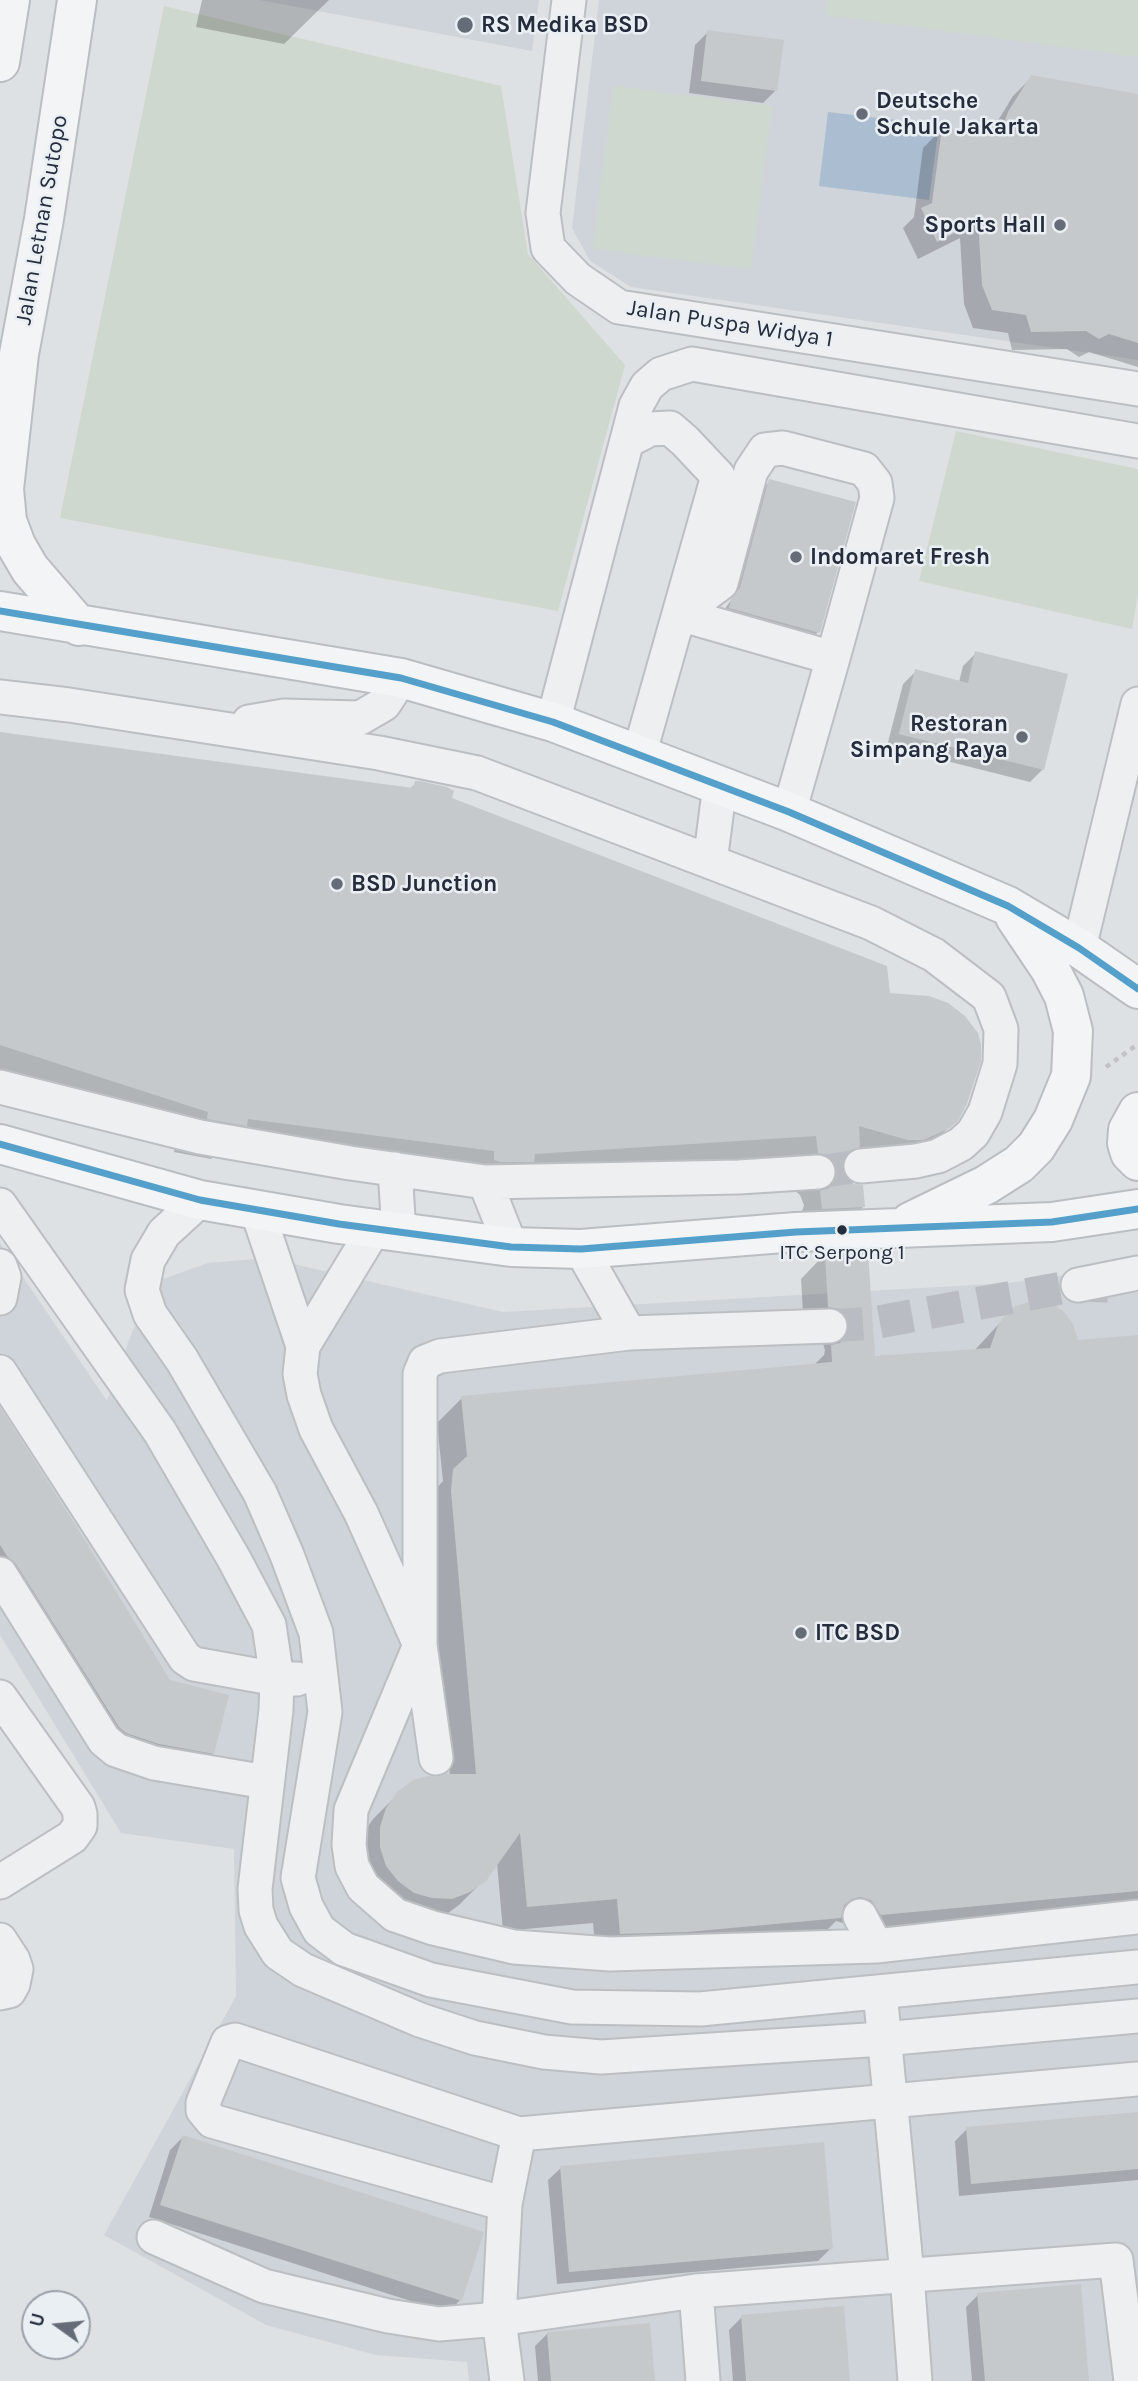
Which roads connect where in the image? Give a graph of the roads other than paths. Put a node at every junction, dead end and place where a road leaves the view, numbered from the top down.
1 (10, 0) edge
2 (77, 0) edge
3 (569, 0) edge
4 (0, 62) edge
5 (1138, 389) edge
6 (627, 441) junction
7 (1138, 441) edge
8 (2, 491) edge
9 (0, 611) edge
10 (679, 614) junction
11 (79, 626) junction
12 (833, 658) junction
13 (401, 678) junction
14 (0, 697) edge
15 (1138, 704) edge
16 (553, 722) junction
17 (216, 728) junction
18 (639, 755) junction
19 (720, 785) junction
20 (1128, 788) edge
21 (789, 812) junction
22 (710, 862) junction
23 (1008, 906) junction
24 (1079, 948) junction
25 (1138, 989) edge
26 (0, 1087) edge
27 (1138, 1112) edge
28 (0, 1144) edge
29 (1138, 1161) edge
30 (860, 1166) tunnel mouth
31 (395, 1169) junction
32 (818, 1171) tunnel mouth
33 (485, 1182) junction
34 (200, 1200) junction
35 (0, 1205) edge
36 (1138, 1209) edge
37 (257, 1210) junction
38 (898, 1228) junction
39 (386, 1231) junction
40 (511, 1247) junction
41 (581, 1250) junction
42 (0, 1266) edge
43 (1138, 1273) edge
44 (1078, 1286) tunnel mouth
45 (0, 1298) edge
46 (629, 1333) junction
47 (815, 1336) tunnel mouth
48 (303, 1346) junction
49 (0, 1372) edge
50 (0, 1574) edge
51 (420, 1645) junction
52 (277, 1679) junction
53 (321, 1679) junction
54 (0, 1697) edge
55 (436, 1758) dead end
56 (266, 1782) junction
57 (0, 1882) edge
58 (860, 1916) dead end
59 (1138, 1917) edge
60 (0, 1940) edge
61 (876, 1946) junction
62 (1138, 1967) edge
63 (880, 1992) junction
64 (0, 1993) edge
65 (1138, 2015) edge
66 (883, 2039) junction
67 (1138, 2079) edge
68 (889, 2101) junction
69 (519, 2134) junction
70 (505, 2204) junction
71 (154, 2237) dead end
72 (907, 2275) junction
73 (696, 2291) junction
74 (499, 2319) junction
75 (507, 2381) edge
76 (703, 2381) edge
77 (915, 2381) edge
78 (1132, 2381) edge

1 - 4 main road
2 - 8 main road, Jalan Letnan Sutopo
3 - 5 street, Jalan Puspa Widya 1
6 - 7 street
6 - 10 street
6 - 16 street
8 - 11 main road, Jalan Letnan Sutopo
9 - 11 main road
10 - 12 street
10 - 12 street
10 - 18 street
11 - 13 main road
12 - 21 street
13 - 16 main road
13 - 17 street
14 - 17 street
15 - 20 street
16 - 18 main road
17 - 22 street
18 - 19 main road
19 - 21 main road
19 - 22 street
20 - 24 street
21 - 23 main road
22 - 30 street
23 - 24 main road
23 - 38 main road
24 - 25 main road
26 - 31 street
27 - 29 main road
28 - 34 main road
31 - 33 street
31 - 39 street
32 - 33 street
33 - 40 street
34 - 37 main road
34 - 53 street
35 - 52 street
36 - 38 main road
37 - 39 main road
37 - 48 street
38 - 41 main road
39 - 40 main road
39 - 48 street
40 - 41 main road
41 - 46 street
42 - 45 street
43 - 44 street
46 - 47 street
46 - 51 street
48 - 51 street
49 - 52 street
50 - 56 street
51 - 55 street
51 - 61 street
52 - 53 street
52 - 56 street
53 - 63 street
54 - 57 street
56 - 66 street
58 - 61 street
59 - 61 street
60 - 64 street
62 - 63 street
63 - 66 street
65 - 66 street
66 - 68 street
67 - 68 street
68 - 69 street
68 - 72 street
69 - 70 street
69 - 70 street
70 - 74 street
71 - 74 street
72 - 73 street
72 - 77 street
72 - 78 street
73 - 74 street
73 - 76 street
74 - 75 street

